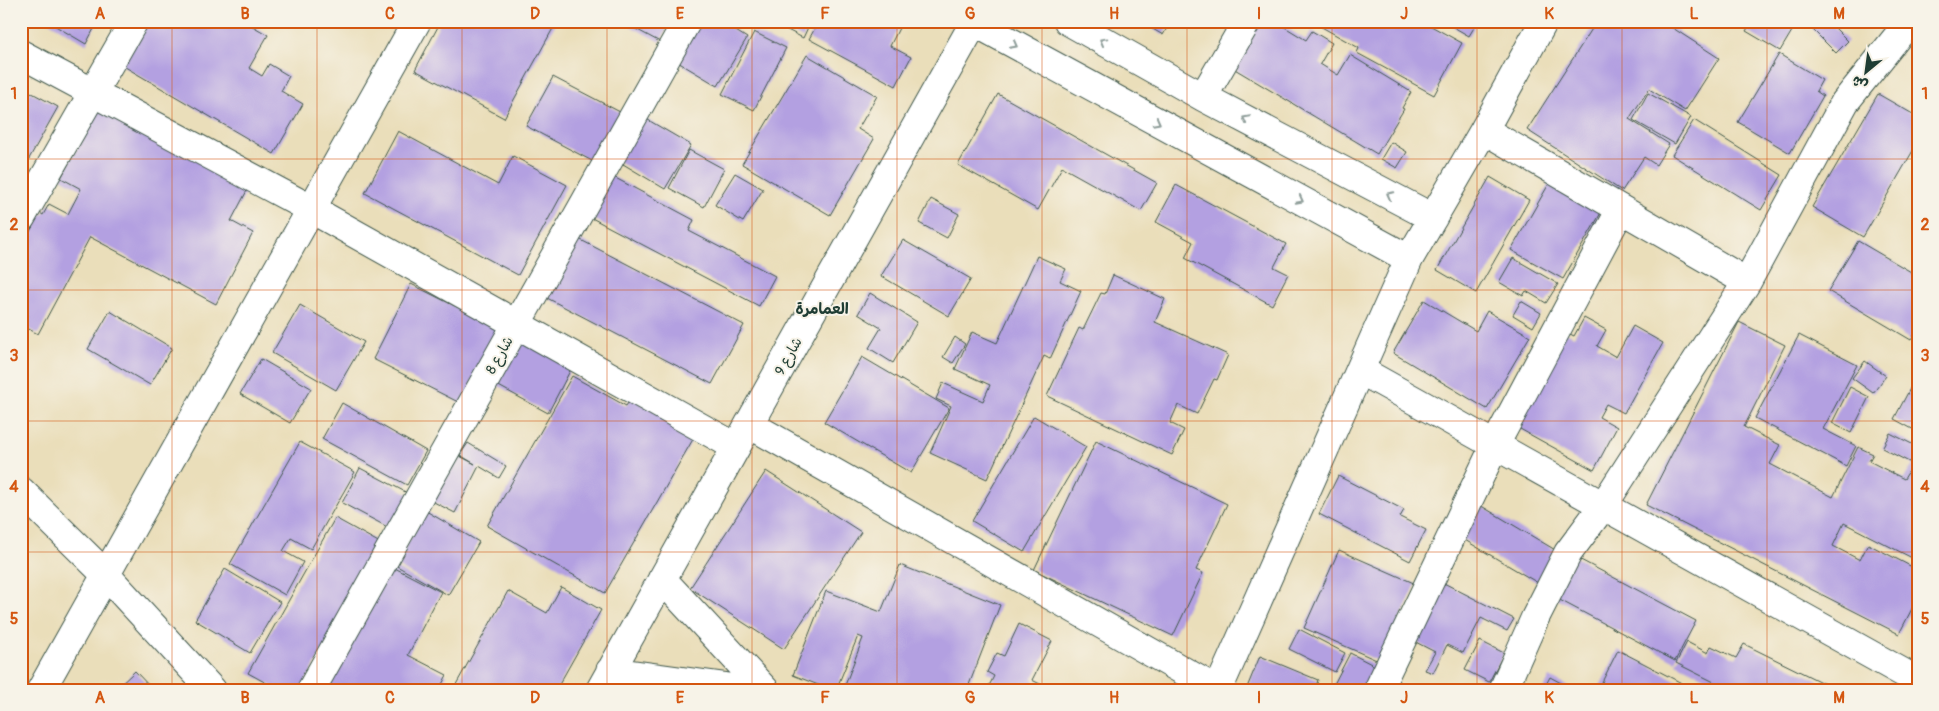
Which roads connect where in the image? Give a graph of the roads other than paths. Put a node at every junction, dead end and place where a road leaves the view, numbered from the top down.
1 (134, 21) edge
2 (417, 21) edge
3 (687, 21) edge
4 (1068, 21) edge
5 (1247, 21) edge
6 (1544, 21) edge
7 (1910, 21) edge
8 (974, 22) edge
9 (1918, 29) edge
10 (21, 54) edge
11 (94, 93) junction
12 (1203, 97) junction
13 (1484, 130) junction
14 (311, 209) junction
15 (1621, 209) junction
16 (21, 218) edge
17 (1433, 218) junction
18 (1409, 259) junction
19 (1747, 282) junction
20 (516, 324) junction
21 (1360, 370) junction
22 (749, 424) junction
23 (1495, 445) junction
24 (736, 447) junction
25 (21, 491) edge
26 (1603, 506) junction
27 (105, 574) junction
28 (662, 579) junction
29 (605, 681) edge
30 (1918, 682) edge
31 (41, 690) edge
32 (212, 690) edge
33 (311, 690) edge
34 (748, 690) edge
35 (765, 690) edge
36 (1218, 690) edge
37 (1378, 690) edge
38 (1503, 690) edge
39 (1914, 690) edge

1 - 11 street
2 - 14 street
3 - 20 street, شارع 8
12 -> 4 street
5 - 12 street
6 - 13 street
7 - 9 street
7 - 19 street
8 -> 18 street
8 - 22 street, شارع 9
10 - 11 street
11 - 14 street
11 - 16 street
17 -> 12 street
13 - 15 street
13 - 17 street
14 - 20 street
14 - 27 street
15 - 19 street
15 - 23 street
17 - 18 street
18 - 21 street
19 - 26 street
20 - 24 street
20 - 33 street, شارع 8
21 - 23 street
21 - 36 street
22 - 24 street, شارع 9
22 - 36 street
23 - 26 street
23 - 37 street
24 - 28 street, شارع 9
25 - 27 street
26 - 30 street
26 - 38 street
27 - 31 street
27 - 32 street
28 - 29 street, شارع 9
28 - 35 street
29 - 34 street
30 - 39 street

